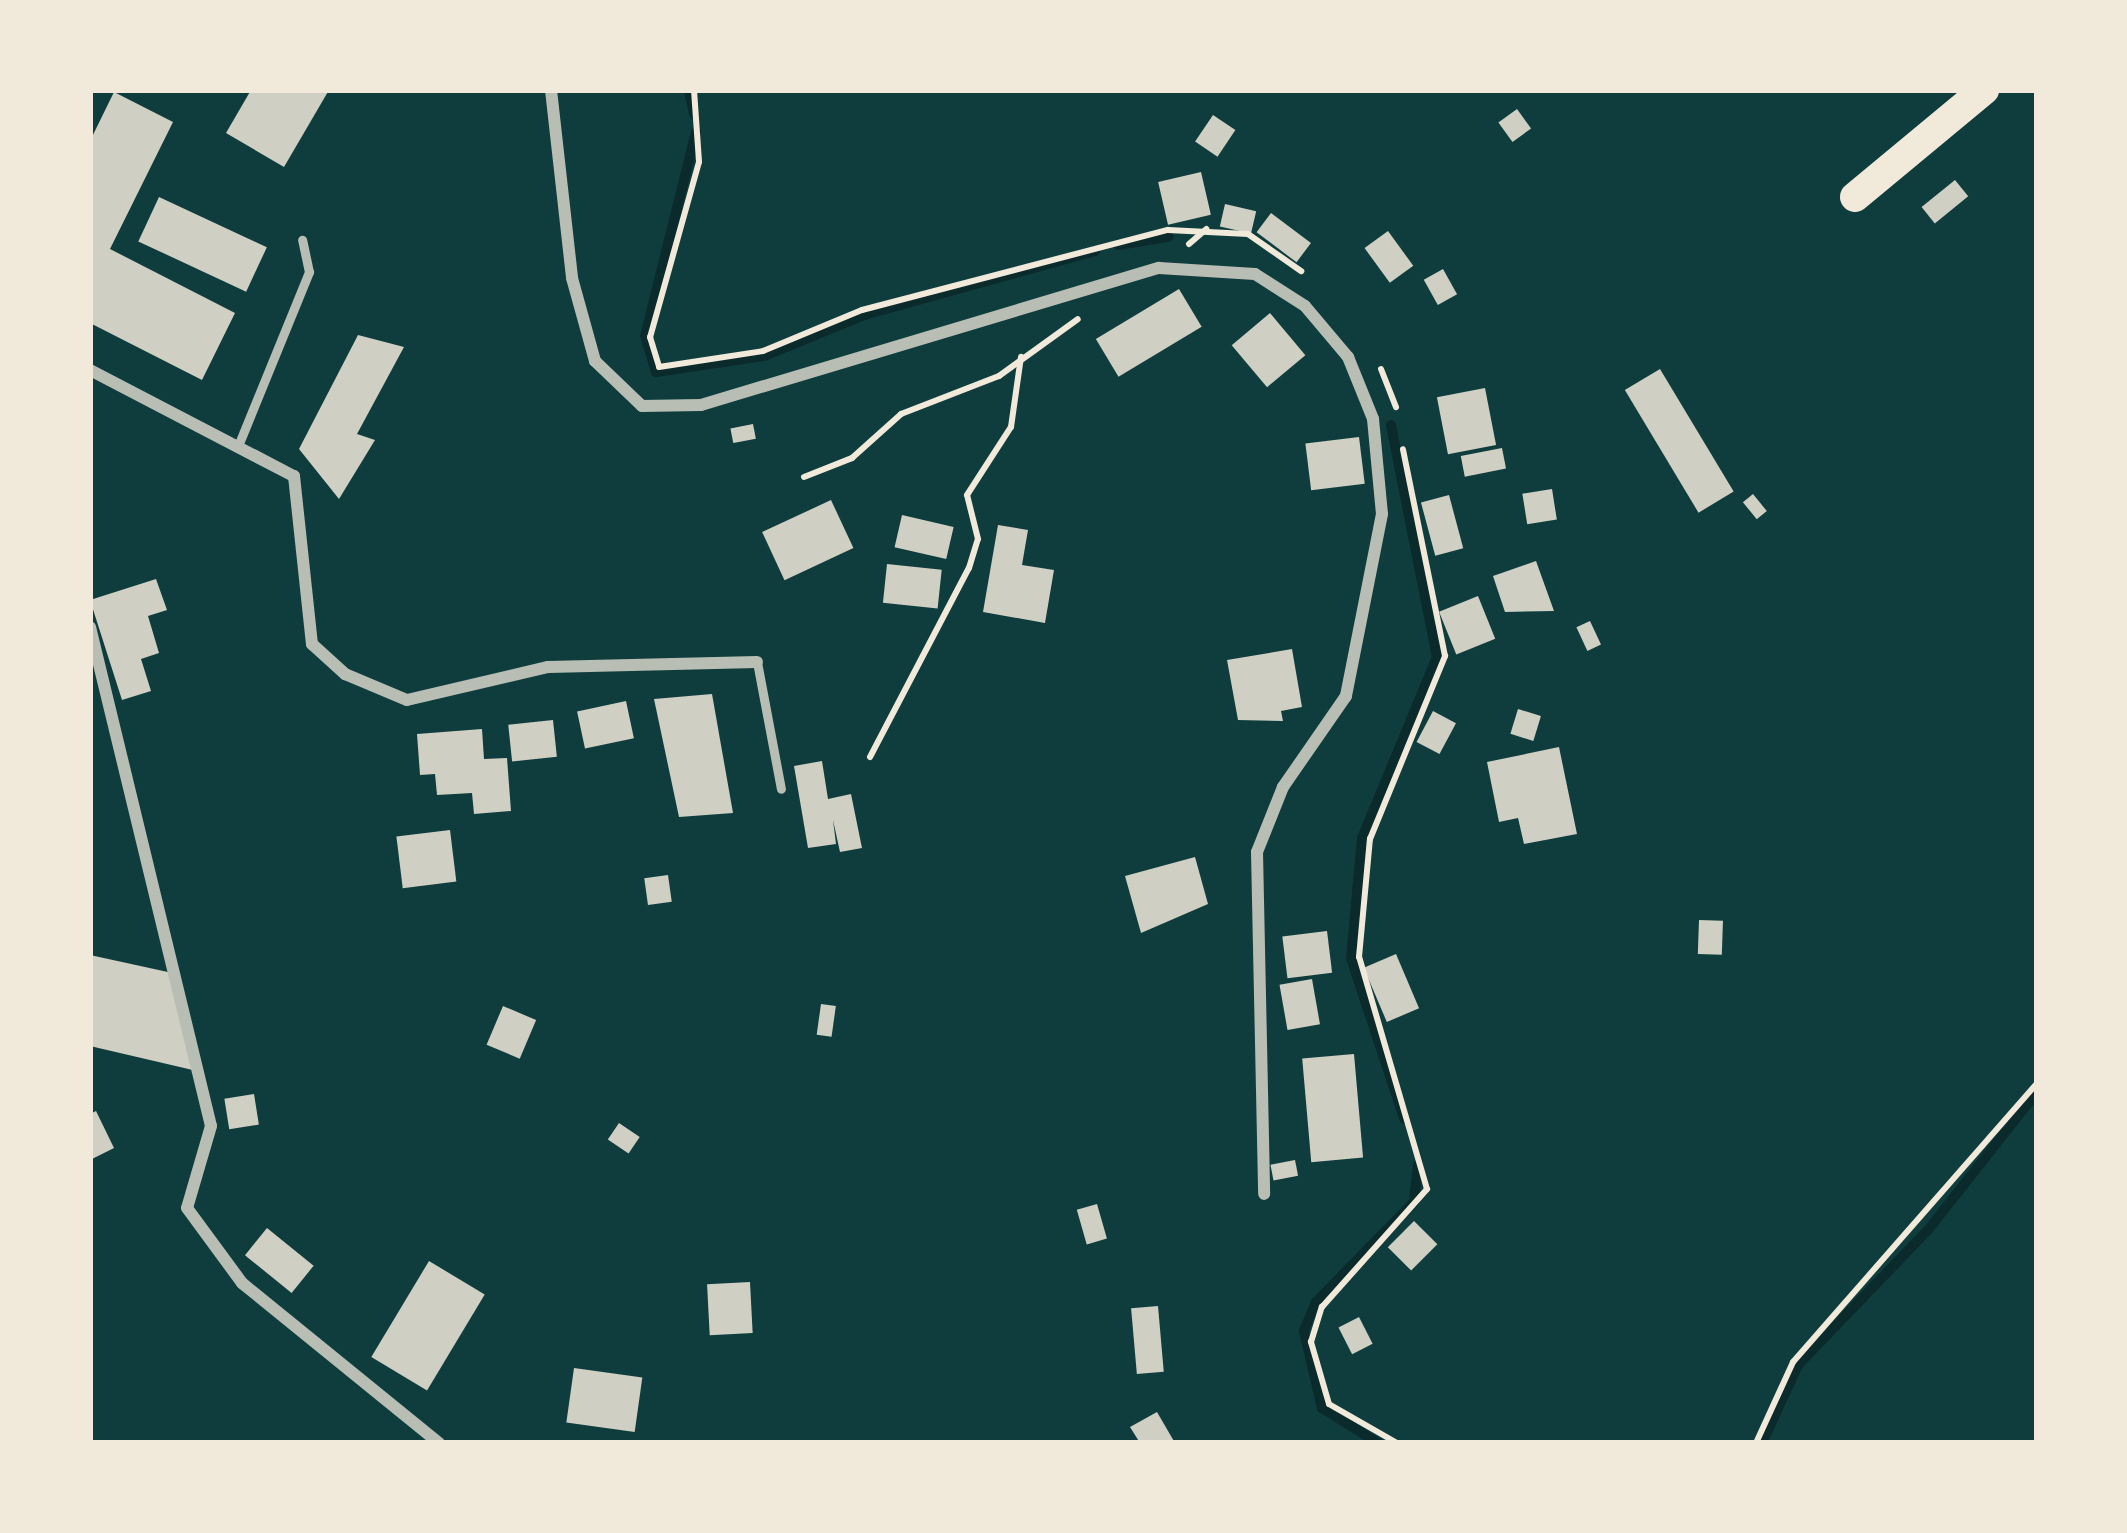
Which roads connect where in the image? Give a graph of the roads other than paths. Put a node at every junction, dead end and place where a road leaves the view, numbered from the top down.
1 (551, 90) edge
2 (1984, 90) edge
3 (1855, 197) dead end
4 (302, 240) dead end
5 (90, 370) edge
6 (240, 440) junction
7 (90, 627) edge
8 (757, 662) joint
9 (781, 789) dead end
10 (1264, 1194) dead end
11 (439, 1443) edge

1 - 10 street
2 - 3 main road
4 - 6 lane
5 - 6 street
6 - 8 street
7 - 11 street
8 - 9 lane

